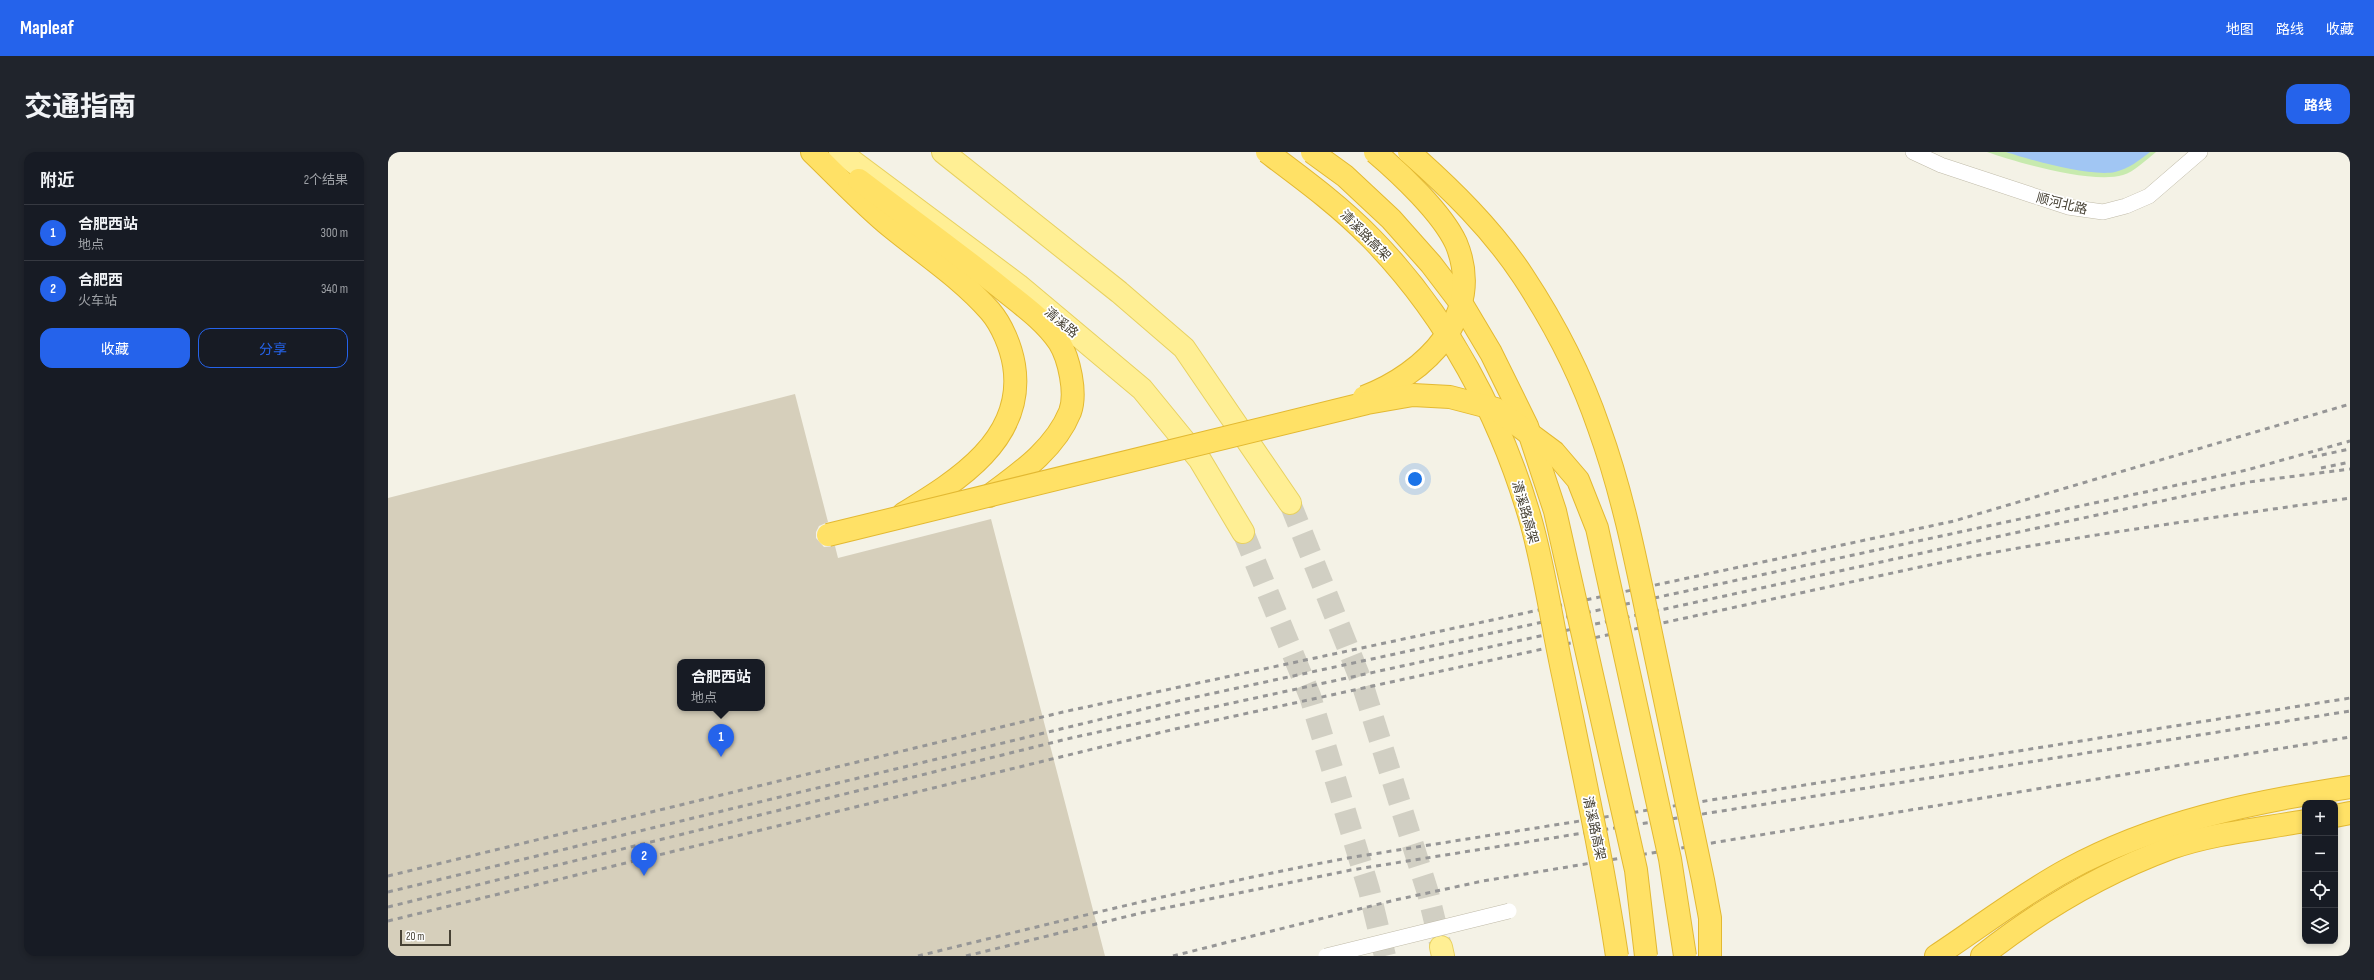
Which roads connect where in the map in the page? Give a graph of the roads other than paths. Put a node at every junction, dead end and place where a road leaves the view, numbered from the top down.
1 (812, 152) edge
2 (821, 152) edge
3 (840, 152) edge
4 (943, 152) edge
5 (1267, 152) edge
6 (1312, 152) edge
7 (1375, 152) edge
8 (1409, 152) edge
9 (1913, 152) edge
10 (2200, 152) edge
11 (989, 496) junction
12 (1290, 503) tunnel mouth
13 (896, 518) junction
14 (1243, 532) tunnel mouth
15 (2350, 778) edge
16 (2350, 787) edge
17 (2274, 799) junction
18 (2350, 813) edge
19 (2338, 815) edge
20 (2350, 821) edge
21 (2338, 822) edge
22 (2298, 823) edge
23 (1670, 859) junction
24 (1509, 911) dead end
25 (1326, 956) edge
26 (1617, 956) edge
27 (1646, 956) edge
28 (1685, 956) edge
29 (1710, 956) edge
30 (1727, 956) edge
31 (1936, 956) edge
32 (1982, 956) edge

1 - 13 highway
2 - 11 highway
3 - 14 main road, 清溪路
4 - 12 main road
5 - 26 highway, 清溪路高架, bridge
6 - 27 highway, 清溪路高架, bridge
7 - 13 highway, bridge
8 - 29 highway, bridge
9 - 10 street, 顺河北路
11 - 13 highway, bridge
11 - 23 highway, bridge
15 - 17 highway
16 - 17 highway
17 - 31 highway
18 - 19 highway
20 - 21 highway
22 - 32 highway
23 - 28 highway, bridge
23 - 30 highway, bridge
24 - 25 street, bridge

